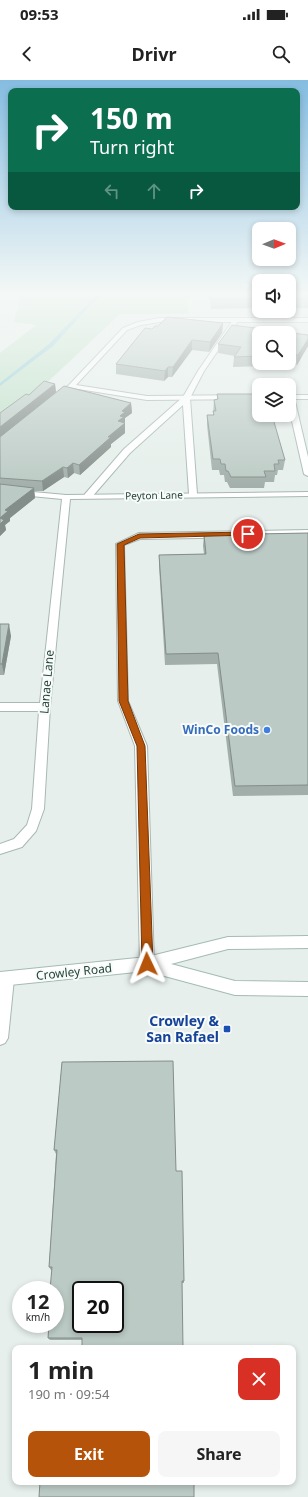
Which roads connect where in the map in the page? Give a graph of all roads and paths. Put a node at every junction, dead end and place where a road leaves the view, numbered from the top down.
1 (97, 359) edge
2 (209, 359) edge
3 (71, 386) junction
4 (252, 397) edge
5 (296, 397) edge
6 (308, 397) edge
7 (186, 398) junction
8 (53, 400) edge
9 (295, 422) edge
10 (308, 474) edge
11 (0, 491) edge
12 (193, 494) junction
13 (308, 494) edge
14 (88, 496) junction
15 (66, 497) junction
16 (308, 533) edge
17 (0, 707) edge
18 (45, 707) junction
19 (0, 849) edge
20 (308, 942) edge
21 (147, 964) junction
22 (4, 979) edge
23 (308, 989) edge
24 (0, 1038) edge

1 - 3 street
2 - 7 street
3 - 7 street
3 - 8 street
4 - 7 street
5 - 6 street
7 - 12 street
7 - 14 street
9 - 10 street
11 - 15 street, Peyton Lane
12 - 13 street, Peyton Lane
12 - 14 street, Peyton Lane
14 - 15 street, Peyton Lane
15 - 18 street, Lanae Lane
16 - 21 street
17 - 18 street
18 - 19 street, Lanae Lane
20 - 21 street, Crowley Road
21 - 22 street, Crowley Road
21 - 23 street, Crowley Road
22 - 24 street

